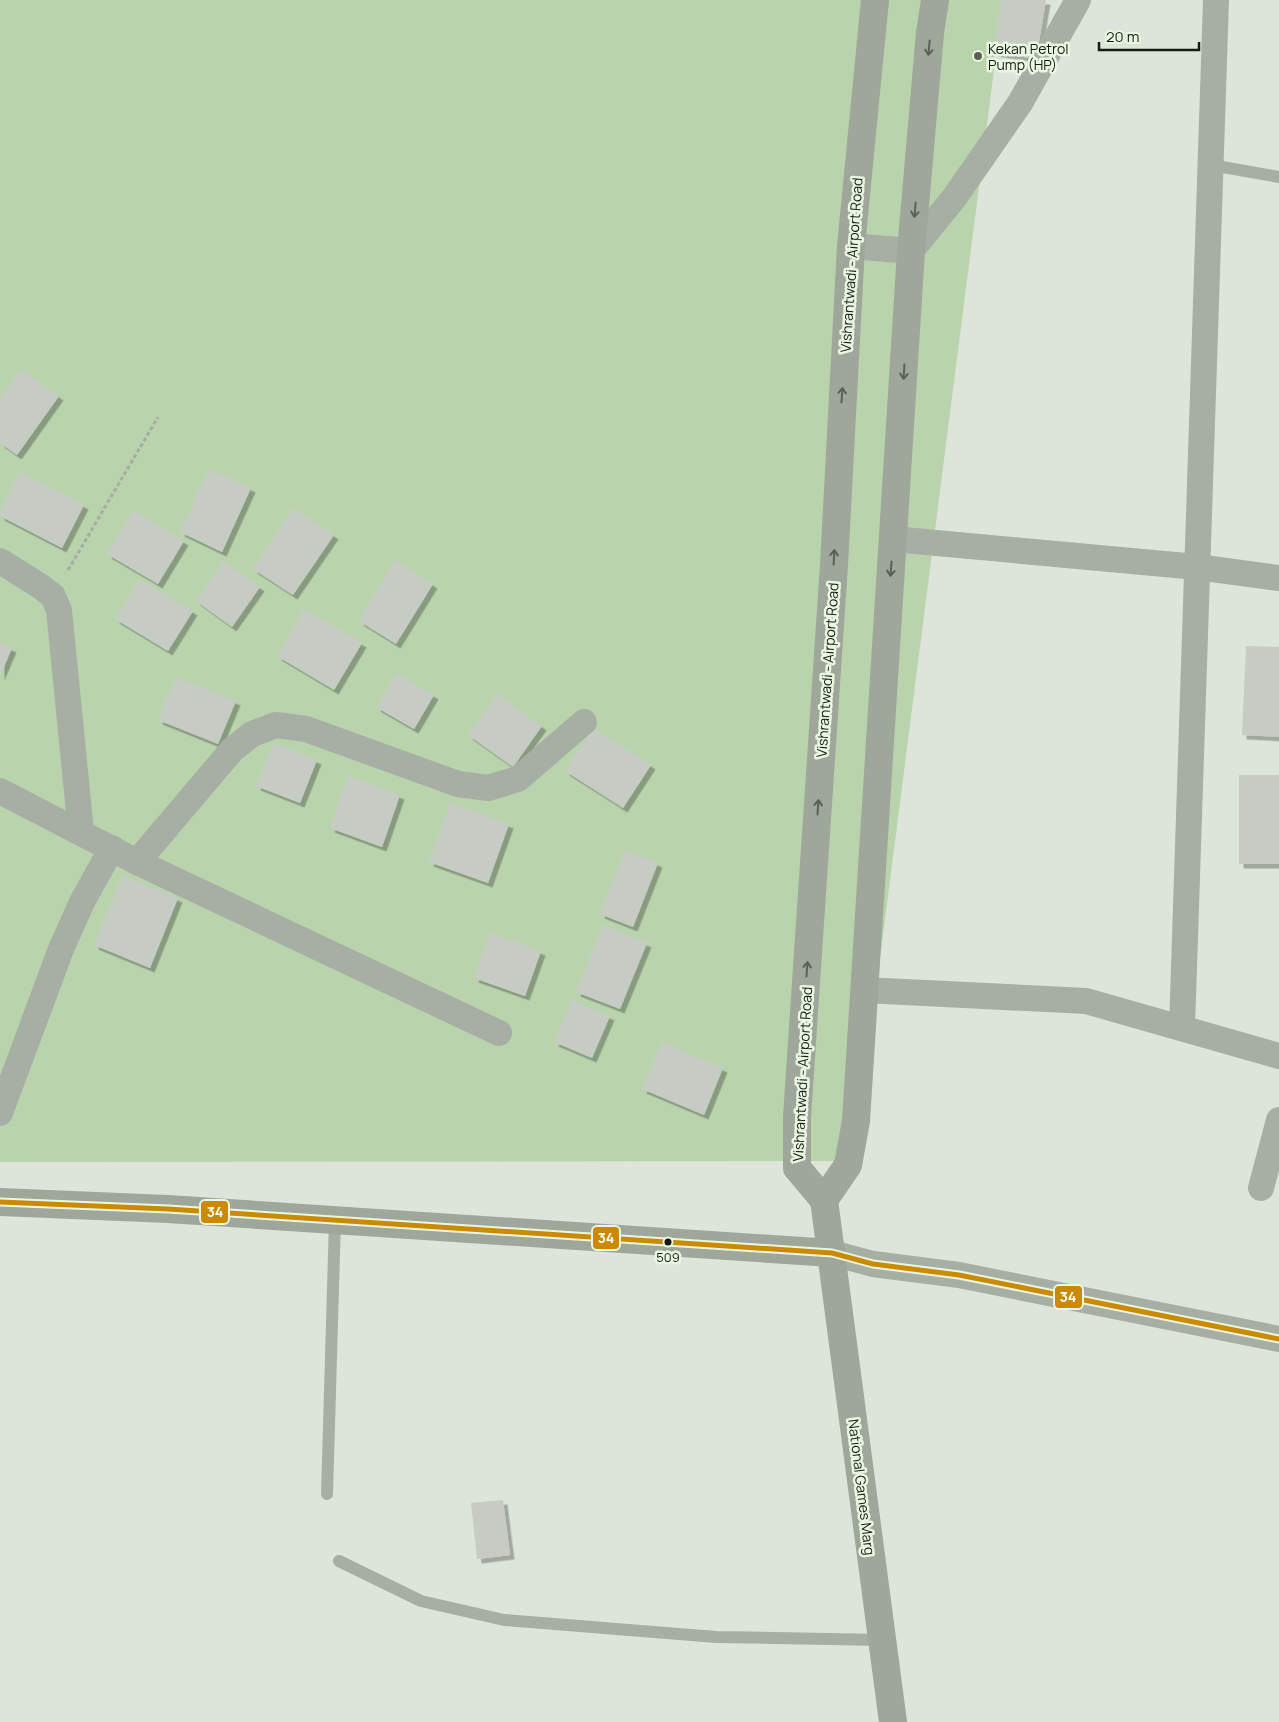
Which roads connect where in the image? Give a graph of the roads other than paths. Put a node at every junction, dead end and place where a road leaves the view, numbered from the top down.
1 (875, 0) edge
2 (935, 0) edge
3 (1078, 0) edge
4 (1216, 0) edge
5 (1210, 165) junction
6 (1279, 178) edge
7 (852, 246) junction
8 (911, 251) junction
9 (893, 539) junction
10 (0, 561) edge
11 (1197, 567) junction
12 (1279, 578) edge
13 (584, 722) dead end
14 (0, 791) edge
15 (82, 832) junction
16 (112, 848) junction
17 (137, 862) junction
18 (864, 990) junction
19 (1182, 1028) junction
20 (499, 1034) dead end
21 (1279, 1056) edge
22 (0, 1113) edge
23 (1279, 1120) edge
24 (1262, 1188) dead end
25 (824, 1200) junction
26 (0, 1202) edge
27 (335, 1220) junction
28 (832, 1253) junction
29 (1279, 1340) edge
30 (327, 1494) dead end
31 (339, 1561) dead end
32 (882, 1640) junction
33 (893, 1722) edge

1 - 7 main road, Vishrantwadi - Airport Road
2 -> 8 main road
3 - 8 street
4 - 5 street
5 - 6 lane
5 - 11 street
7 - 8 street
25 -> 7 main road, Vishrantwadi - Airport Road
8 -> 9 main road
9 - 11 street
9 -> 18 main road
10 - 15 street
11 - 12 street
11 - 19 street
13 - 17 street
14 - 15 street
15 - 16 street
16 - 17 street
16 - 22 street
17 - 20 street
18 - 19 street
18 - 25 main road
19 - 21 street
23 - 24 street
25 - 28 main road, National Games Marg
26 - 27 main road
27 - 28 main road
27 - 30 lane
28 - 29 street
28 - 32 main road, National Games Marg
31 - 32 lane
32 - 33 main road, National Games Marg

